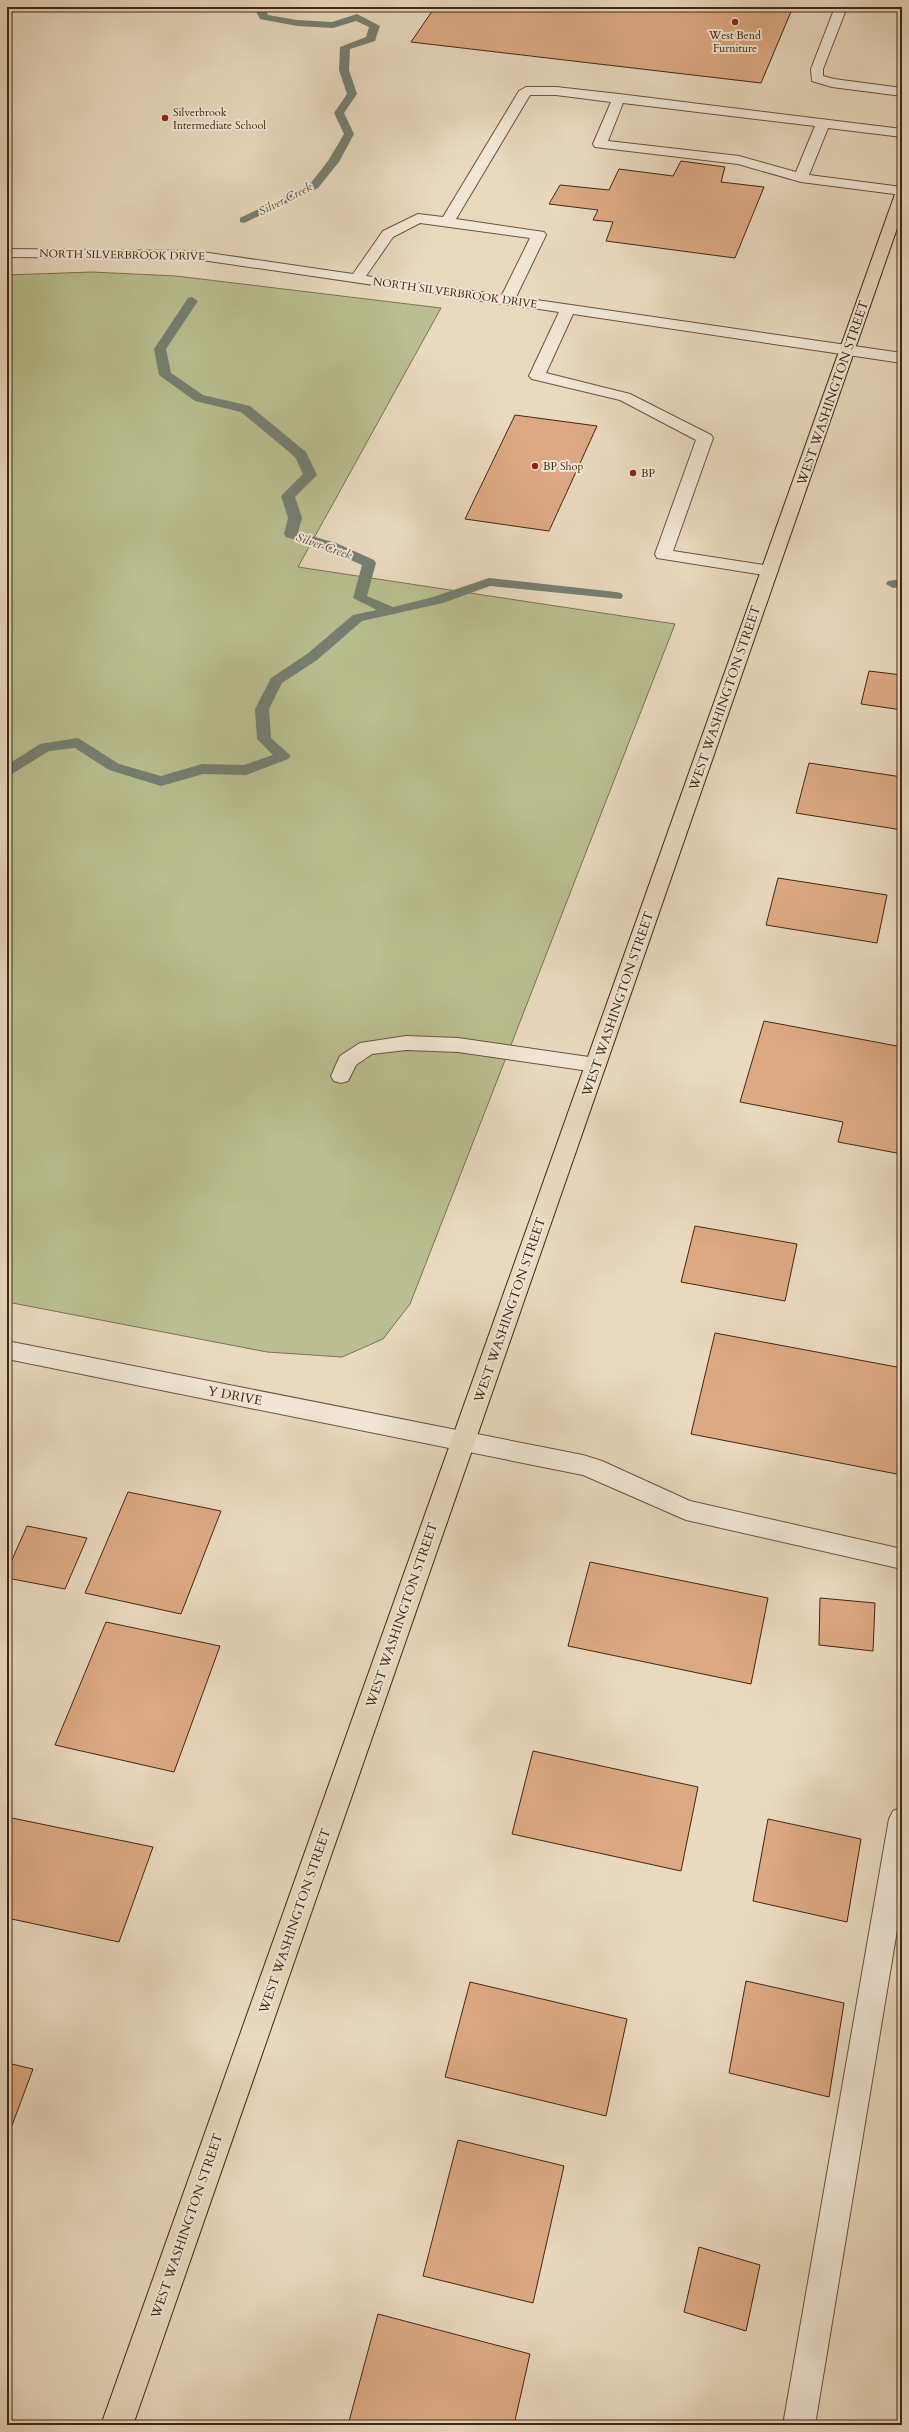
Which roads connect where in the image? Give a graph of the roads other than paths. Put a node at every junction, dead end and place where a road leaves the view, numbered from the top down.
1 (841, 7) edge
2 (902, 92) edge
3 (619, 98) junction
4 (823, 123) junction
5 (902, 133) edge
6 (801, 178) junction
7 (901, 201) edge
8 (447, 222) junction
9 (7, 254) edge
10 (357, 278) junction
11 (508, 300) junction
12 (568, 309) junction
13 (848, 350) junction
14 (902, 358) edge
15 (770, 571) junction
16 (596, 1065) junction
17 (341, 1076) dead end
18 (7, 1350) edge
19 (464, 1441) junction
20 (902, 1559) edge
21 (902, 1820) edge
22 (117, 2425) edge
23 (799, 2425) edge

1 - 2 street
3 - 4 street
3 - 6 street
3 - 8 street
4 - 5 street
4 - 6 street
6 - 7 street
7 - 13 main road, WEST WASHINGTON STREET
8 - 10 street
8 - 11 street
9 - 10 street, NORTH SILVERBROOK DRIVE
10 - 11 street, NORTH SILVERBROOK DRIVE
11 - 12 street, NORTH SILVERBROOK DRIVE
12 - 13 street, NORTH SILVERBROOK DRIVE
12 - 15 street
13 - 14 street, NORTH SILVERBROOK DRIVE
13 - 15 main road, WEST WASHINGTON STREET
15 - 16 main road, WEST WASHINGTON STREET
16 - 17 street
16 - 19 main road, WEST WASHINGTON STREET
18 - 19 street, Y DRIVE
19 - 20 street, Y DRIVE
19 - 22 main road, WEST WASHINGTON STREET
21 - 23 street

